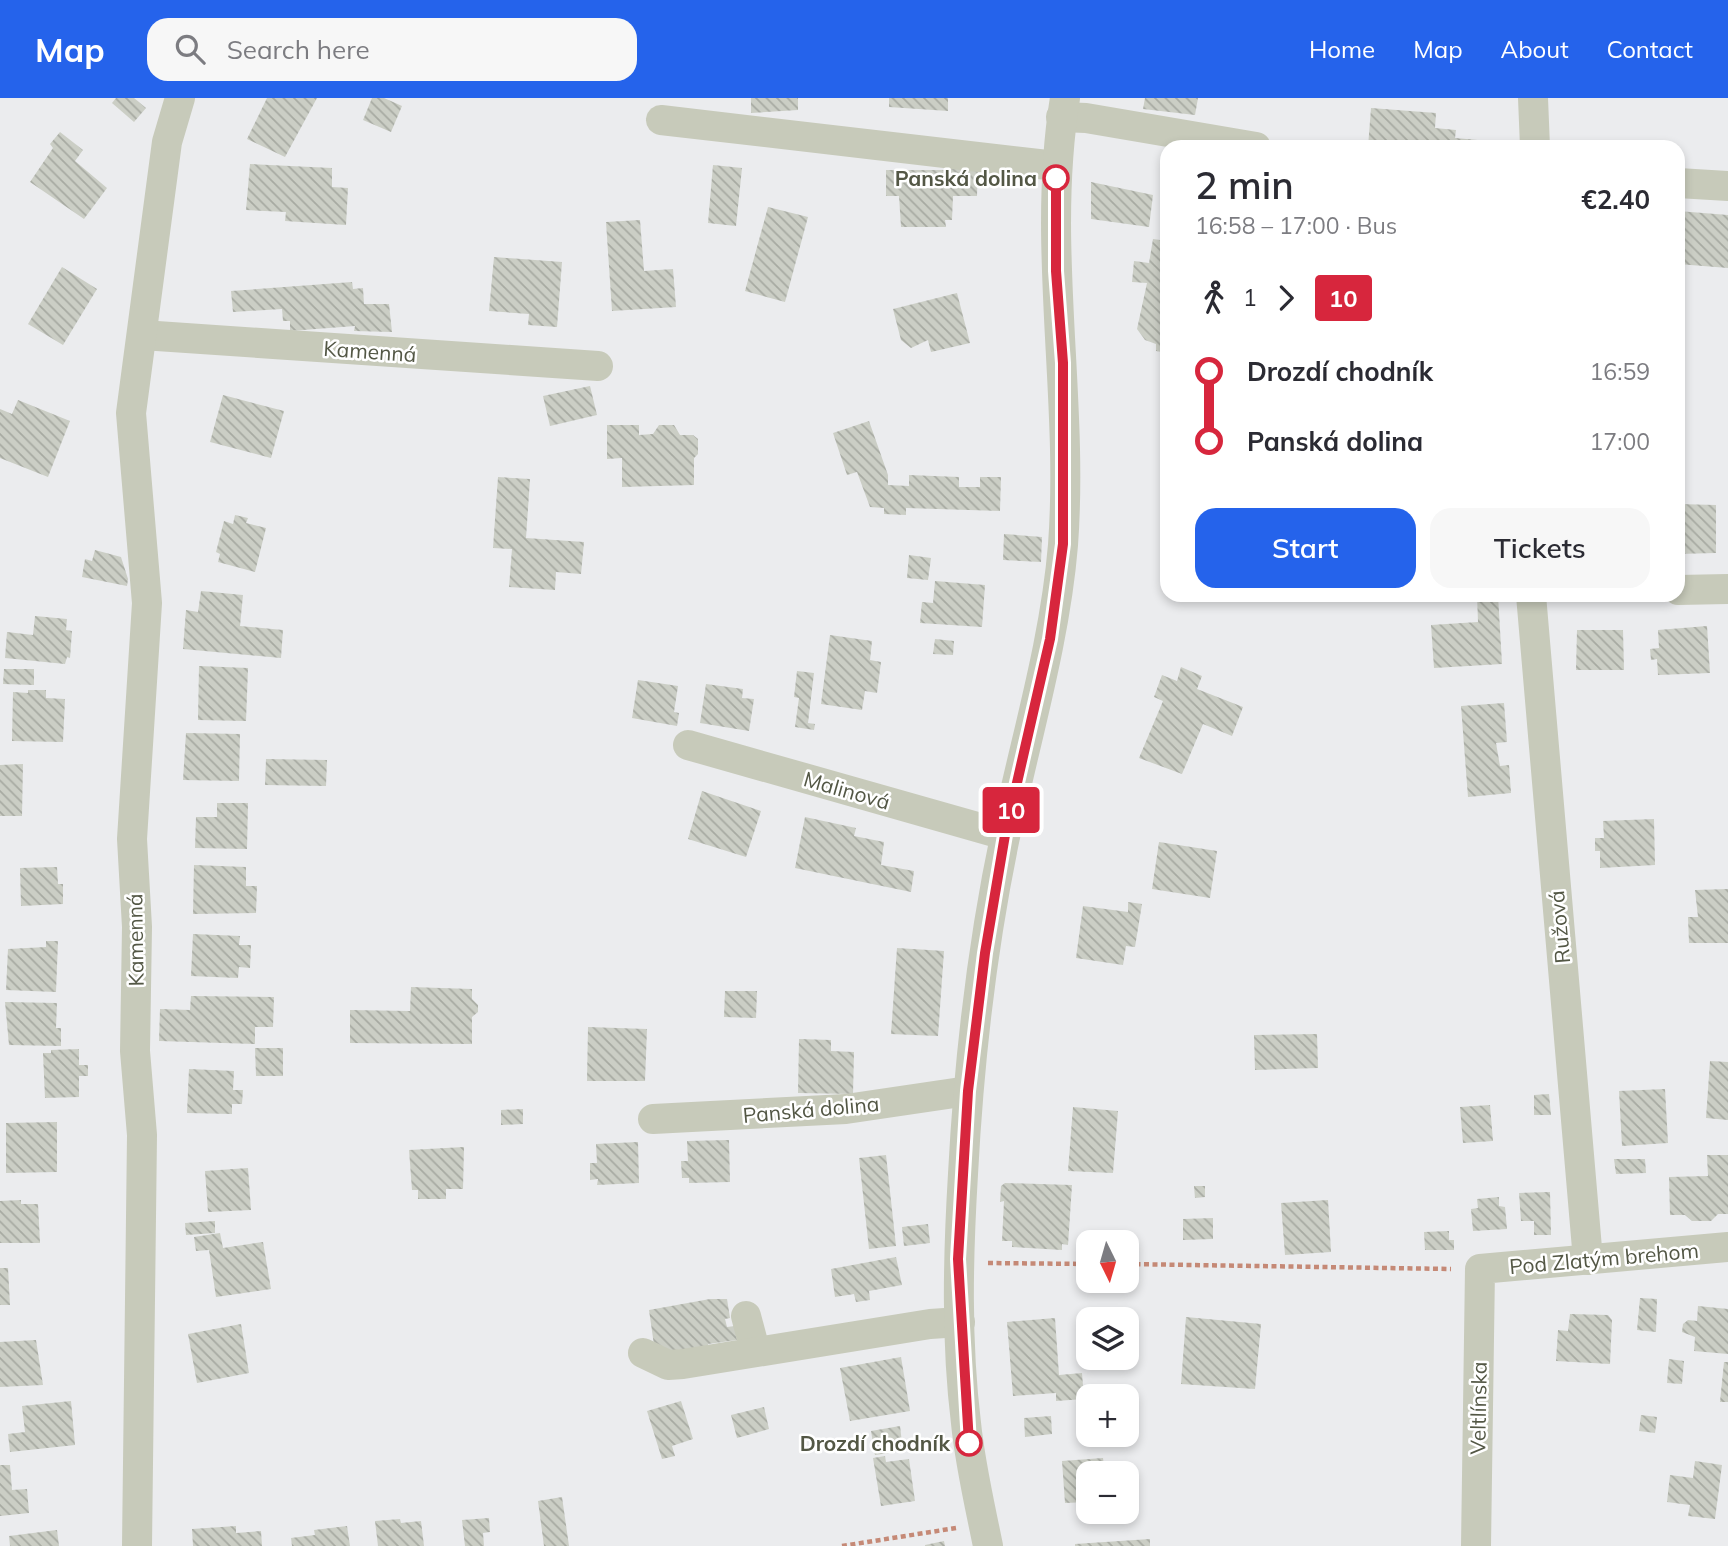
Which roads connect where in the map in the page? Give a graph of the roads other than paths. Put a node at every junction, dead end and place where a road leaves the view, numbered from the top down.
1 (180, 98) edge
2 (1533, 98) edge
3 (1063, 107) edge
4 (661, 120) dead end
5 (1215, 140) edge
6 (1535, 140) edge
7 (1056, 166) junction
8 (1685, 183) edge
9 (1728, 186) edge
10 (142, 335) junction
11 (598, 366) dead end
12 (1728, 589) edge
13 (1685, 590) edge
14 (1532, 602) edge
15 (688, 745) dead end
16 (1005, 835) junction
17 (968, 1091) junction
18 (653, 1119) dead end
19 (1728, 1247) edge
20 (1588, 1260) junction
21 (1480, 1269) joint
22 (746, 1316) dead end
23 (960, 1322) junction
24 (755, 1350) junction
25 (643, 1353) dead end
26 (986, 1535) edge
27 (136, 1546) edge
28 (1476, 1546) edge

1 - 10 street, Kamenná
2 - 6 street
3 - 5 street
3 - 7 street
4 - 7 street
7 - 16 street
8 - 9 street
10 - 11 street, Kamenná
10 - 27 street, Kamenná
12 - 13 street
14 - 20 street, Ružová
15 - 16 street, Malinová
16 - 17 street
17 - 18 street, Panská dolina
17 - 23 street
19 - 20 street, Pod Zlatým brehom
20 - 21 street, Pod Zlatým brehom
21 - 28 street, Veltlínska
22 - 24 street
23 - 24 street
23 - 26 street
24 - 25 street

